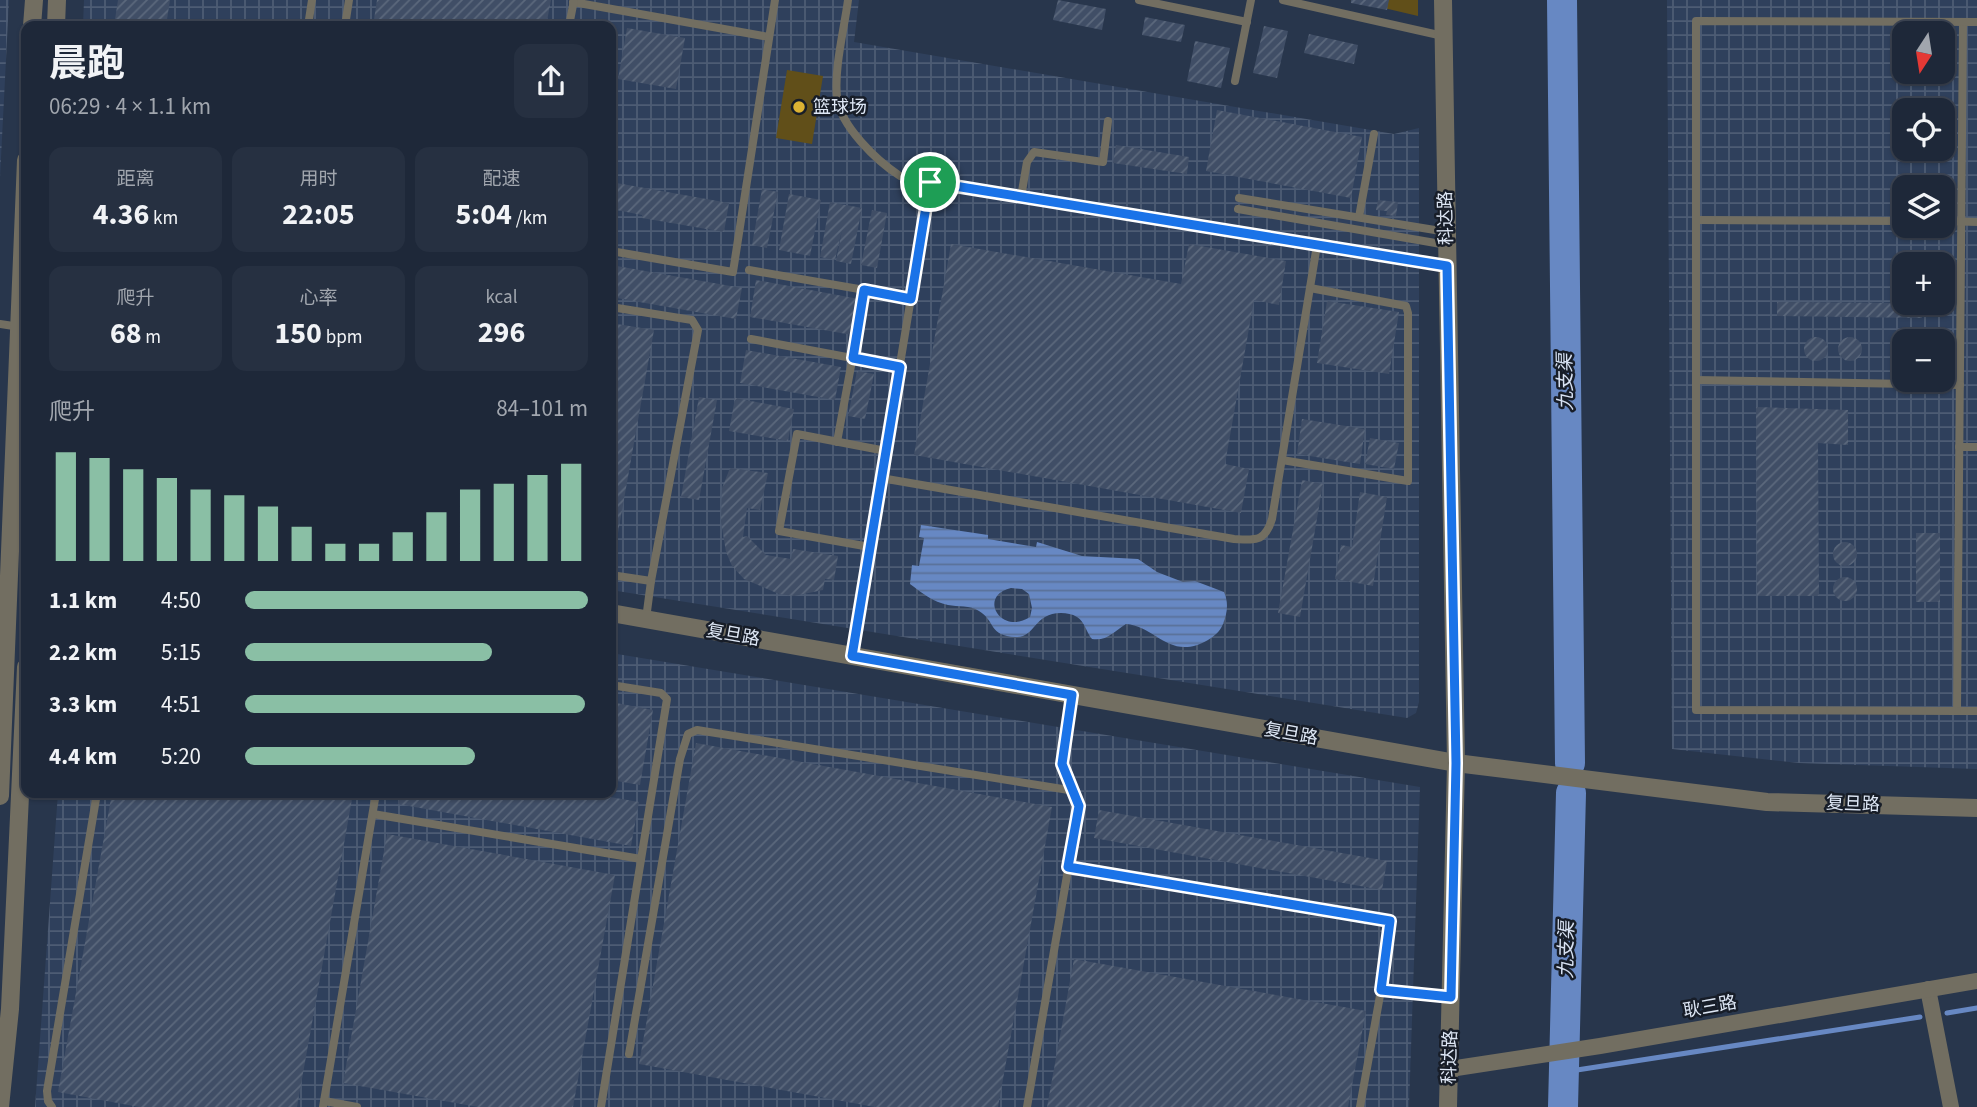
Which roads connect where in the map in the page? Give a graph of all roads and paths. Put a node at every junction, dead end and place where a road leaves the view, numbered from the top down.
1 (34, 0) edge
2 (57, 0) edge
3 (312, 0) edge
4 (349, 0) edge
5 (775, 0) edge
6 (848, 0) edge
7 (1139, 0) edge
8 (1251, 0) edge
9 (1283, 0) edge
10 (1443, 0) edge
11 (574, 1) edge
12 (32, 21) edge
13 (56, 21) edge
14 (309, 21) edge
15 (346, 21) edge
16 (570, 21) edge
17 (1247, 22) junction
18 (1963, 22) junction
19 (1977, 22) edge
20 (1443, 36) junction
21 (769, 37) junction
22 (1235, 81) dead end
23 (1108, 121) dead end
24 (1374, 134) dead end
25 (930, 182) junction
26 (1021, 197) junction
27 (1239, 198) dead end
28 (1238, 209) dead end
29 (1359, 218) junction
30 (1696, 220) junction
31 (1892, 221) edge
32 (1955, 221) edge
33 (1961, 221) junction
34 (1977, 222) edge
35 (1447, 239) junction
36 (1317, 245) junction
37 (616, 252) edge
38 (1447, 266) junction
39 (749, 270) dead end
40 (1310, 288) junction
41 (864, 290) junction
42 (911, 299) junction
43 (616, 308) edge
44 (0, 324) edge
45 (21, 327) edge
46 (751, 339) dead end
47 (21, 347) edge
48 (853, 358) junction
49 (900, 367) junction
50 (1696, 380) junction
51 (1960, 385) junction
52 (837, 442) junction
53 (1959, 447) junction
54 (1977, 447) edge
55 (886, 451) junction
56 (1282, 460) junction
57 (881, 478) junction
58 (13, 507) edge
59 (870, 547) junction
60 (616, 576) edge
61 (651, 582) junction
62 (616, 614) edge
63 (646, 619) junction
64 (852, 656) junction
65 (616, 686) edge
66 (1072, 695) junction
67 (1957, 710) junction
68 (1977, 711) edge
69 (1456, 763) junction
70 (21, 774) edge
71 (1075, 791) junction
72 (0, 796) edge
73 (96, 798) edge
74 (375, 798) edge
75 (1977, 808) edge
76 (373, 814) junction
77 (641, 859) junction
78 (1068, 867) junction
79 (1977, 981) edge
80 (1928, 989) junction
81 (1381, 990) junction
82 (1451, 997) junction
83 (629, 1054) dead end
84 (1450, 1069) junction
85 (323, 1104) edge
86 (0, 1107) edge
87 (52, 1107) edge
88 (357, 1107) edge
89 (601, 1107) edge
90 (1027, 1107) edge
91 (1360, 1107) edge
92 (1448, 1107) edge
93 (1951, 1107) edge

1 - 12 street
2 - 13 street
3 - 14 lane
4 - 15 lane
5 - 21 lane
6 - 25 lane
7 - 17 lane
8 - 17 lane
9 - 20 lane
10 - 20 street, 科达路
11 - 16 lane
11 - 21 lane
17 - 22 lane
18 - 19 lane
18 - 30 lane
18 - 33 lane
20 - 35 street, 科达路
21 - 37 lane
23 - 26 lane
24 - 29 lane
25 - 26 lane
25 - 42 lane
26 - 36 lane
27 - 29 lane
28 - 35 lane
29 - 35 lane
30 - 31 lane
30 - 50 lane
32 - 33 lane
33 - 34 lane
33 - 51 lane
35 - 38 street, 科达路
36 - 38 lane
36 - 40 lane
38 - 69 street, 科达路
39 - 41 lane
40 - 56 lane
40 - 56 lane
41 - 42 lane
41 - 48 lane
42 - 49 lane
43 - 61 lane
44 - 45 lane
46 - 48 lane
47 - 58 street
48 - 49 lane
48 - 52 lane
49 - 55 lane
50 - 51 lane
50 - 67 lane
51 - 53 lane
52 - 55 lane
52 - 59 lane
53 - 54 lane
53 - 67 lane
55 - 57 lane
56 - 57 lane
57 - 59 lane
58 - 72 street
59 - 64 lane
60 - 61 lane
61 - 63 lane
62 - 63 street, 复旦路
63 - 64 street, 复旦路
64 - 66 street, 复旦路
65 - 77 lane
66 - 69 street, 复旦路
66 - 71 lane
67 - 68 lane
69 - 75 street, 复旦路
69 - 82 street, 科达路
70 - 86 street
71 - 78 lane
71 - 83 lane
73 - 87 lane
74 - 76 lane
76 - 77 lane
76 - 85 lane
77 - 89 lane
78 - 81 lane
78 - 90 lane
79 - 80 street, 耿三路
80 - 84 street, 耿三路
80 - 93 street
81 - 82 lane
81 - 91 lane
82 - 84 street, 科达路
84 - 92 street, 科达路
85 - 88 lane

